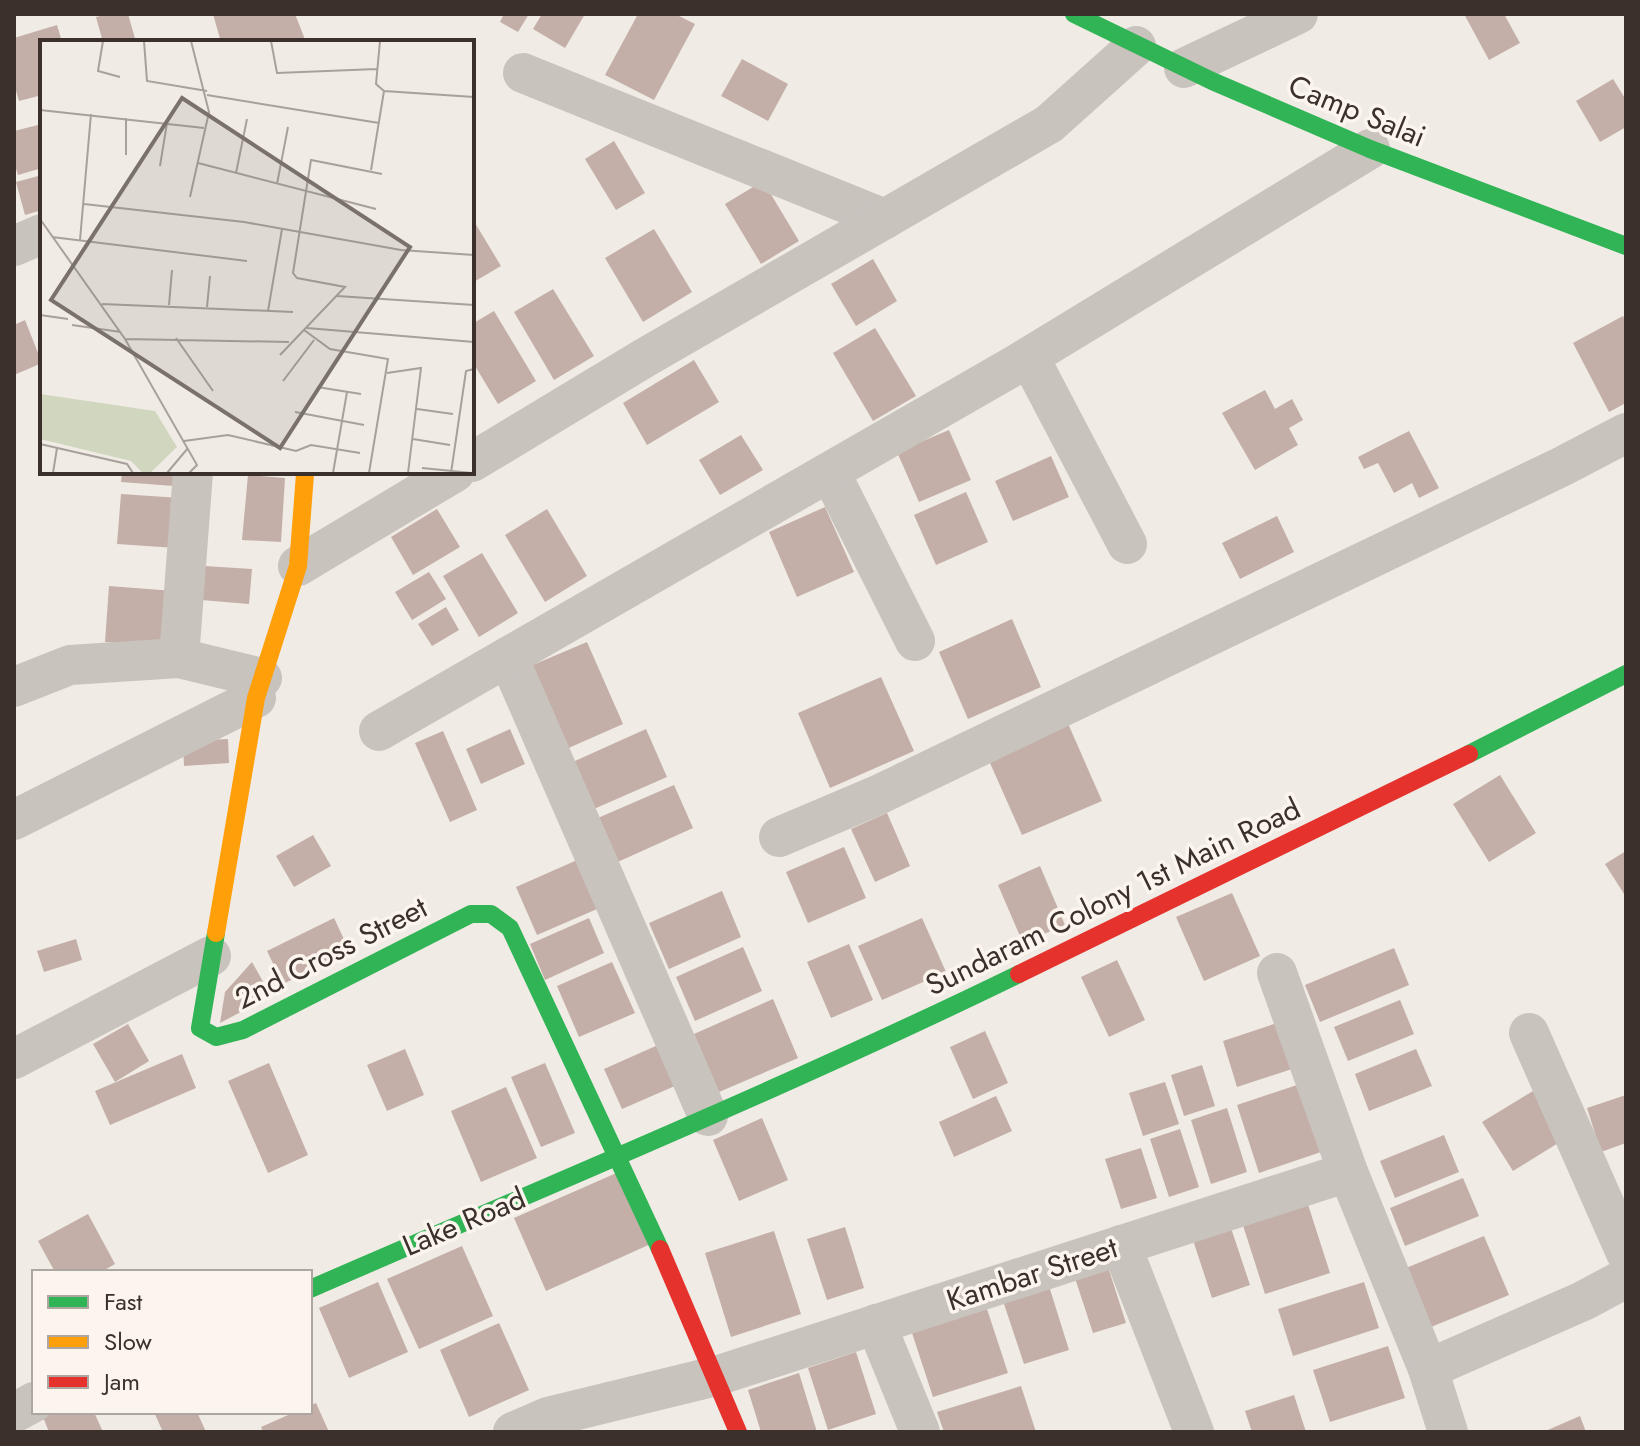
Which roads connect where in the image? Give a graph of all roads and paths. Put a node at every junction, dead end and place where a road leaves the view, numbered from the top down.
1 (1074, 14) edge
2 (1298, 14) edge
3 (1136, 46) junction
4 (1184, 68) junction
5 (523, 73) dead end
6 (1370, 149) junction
7 (885, 219) junction
8 (40, 235) edge
9 (14, 246) edge
10 (1626, 246) edge
11 (1029, 357) junction
12 (1626, 433) edge
13 (474, 461) edge
14 (830, 472) junction
15 (193, 474) edge
16 (305, 474) edge
17 (452, 474) edge
18 (1127, 544) dead end
19 (298, 566) junction
20 (915, 641) dead end
21 (508, 657) junction
22 (179, 658) junction
23 (1626, 674) edge
24 (14, 687) edge
25 (259, 688) junction
26 (379, 731) dead end
27 (14, 820) edge
28 (779, 837) dead end
29 (211, 956) junction
30 (1277, 973) dead end
31 (1529, 1033) dead end
32 (14, 1059) edge
33 (708, 1116) junction
34 (618, 1156) junction
35 (1348, 1172) junction
36 (1121, 1245) junction
37 (1626, 1253) edge
38 (1626, 1278) edge
39 (312, 1288) edge
40 (876, 1324) junction
41 (1428, 1369) junction
42 (716, 1376) junction
43 (32, 1403) edge
44 (14, 1413) edge
45 (513, 1432) edge
46 (738, 1432) edge
47 (920, 1432) edge
48 (1194, 1432) edge
49 (1448, 1432) edge

1 - 3 street, Camp Salai
2 - 4 street
3 - 4 street, Camp Salai
3 - 7 street
4 - 6 street, Camp Salai
5 - 7 street
6 - 10 street, Camp Salai
6 - 11 street
7 - 13 street
8 - 9 street
11 - 14 street
11 - 18 street
12 - 28 street
14 - 20 street
14 - 21 street
15 - 22 street
16 - 19 street, 2nd Cross Street
17 - 19 street
19 - 25 street, 2nd Cross Street
21 - 26 street
21 - 33 street
22 - 24 street
22 - 25 street
23 - 33 street, Sundaram Colony 1st Main Road
25 - 27 street
25 - 29 street, 2nd Cross Street
29 - 32 street
29 - 34 street, 2nd Cross Street
30 - 35 street
31 - 37 street
33 - 34 street, Sundaram Colony 1st Main Road
34 - 39 street, Lake Road
34 - 42 street
35 - 36 street, Kambar Street
35 - 41 street
36 - 40 street, Kambar Street
36 - 48 street
38 - 41 street
40 - 42 street, Kambar Street
40 - 47 street
41 - 49 street
42 - 45 street, Kambar Street
42 - 46 street
43 - 44 street

